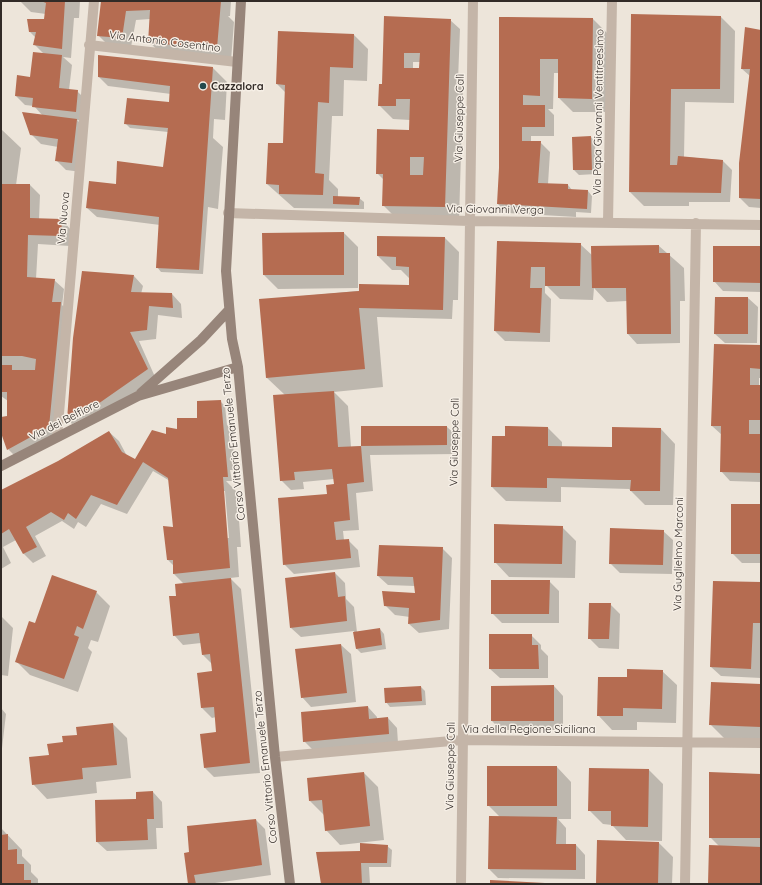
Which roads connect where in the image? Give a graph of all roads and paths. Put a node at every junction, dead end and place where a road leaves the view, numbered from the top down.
1 (94, 1) edge
2 (241, 1) edge
3 (473, 1) edge
4 (612, 1) edge
5 (89, 44) junction
6 (237, 62) junction
7 (228, 213) junction
8 (469, 220) junction
9 (608, 222) junction
10 (696, 224) junction
11 (761, 225) edge
12 (228, 310) junction
13 (238, 367) junction
14 (138, 396) junction
15 (57, 437) junction
16 (1, 466) edge
17 (462, 740) junction
18 (687, 742) junction
19 (761, 744) edge
20 (275, 757) junction
21 (290, 884) edge
22 (461, 884) edge
23 (685, 884) edge

1 - 5 street, Via Nuova
2 - 6 street, Corso Vittorio Emanuele Terzo
3 - 8 street, Via Giuseppe Calì
4 - 9 street, Via Papa Giovanni Ventitreesimo
5 - 6 street, Via Antonio Cosentino
5 - 15 street, Via Nuova
6 - 7 street, Corso Vittorio Emanuele Terzo
7 - 8 street, Via Giovanni Verga
7 - 12 street, Corso Vittorio Emanuele Terzo
8 - 9 street, Via Giovanni Verga
8 - 17 street, Via Giuseppe Calì
9 - 10 street, Via Giovanni Verga
10 - 11 street, Via Giovanni Verga
10 - 18 street, Via Guglielmo Marconi
12 - 13 street, Corso Vittorio Emanuele Terzo
12 - 14 street
13 - 14 street
13 - 20 street, Corso Vittorio Emanuele Terzo
14 - 15 street, Via dei Belfiore
15 - 16 street, Via dei Belfiore
17 - 18 street, Via della Regione Siciliana
17 - 20 street, Via della Regione Siciliana
17 - 22 street, Via Giuseppe Calì
18 - 19 street, Via della Regione Siciliana
18 - 23 street, Via Guglielmo Marconi
20 - 21 street, Corso Vittorio Emanuele Terzo

